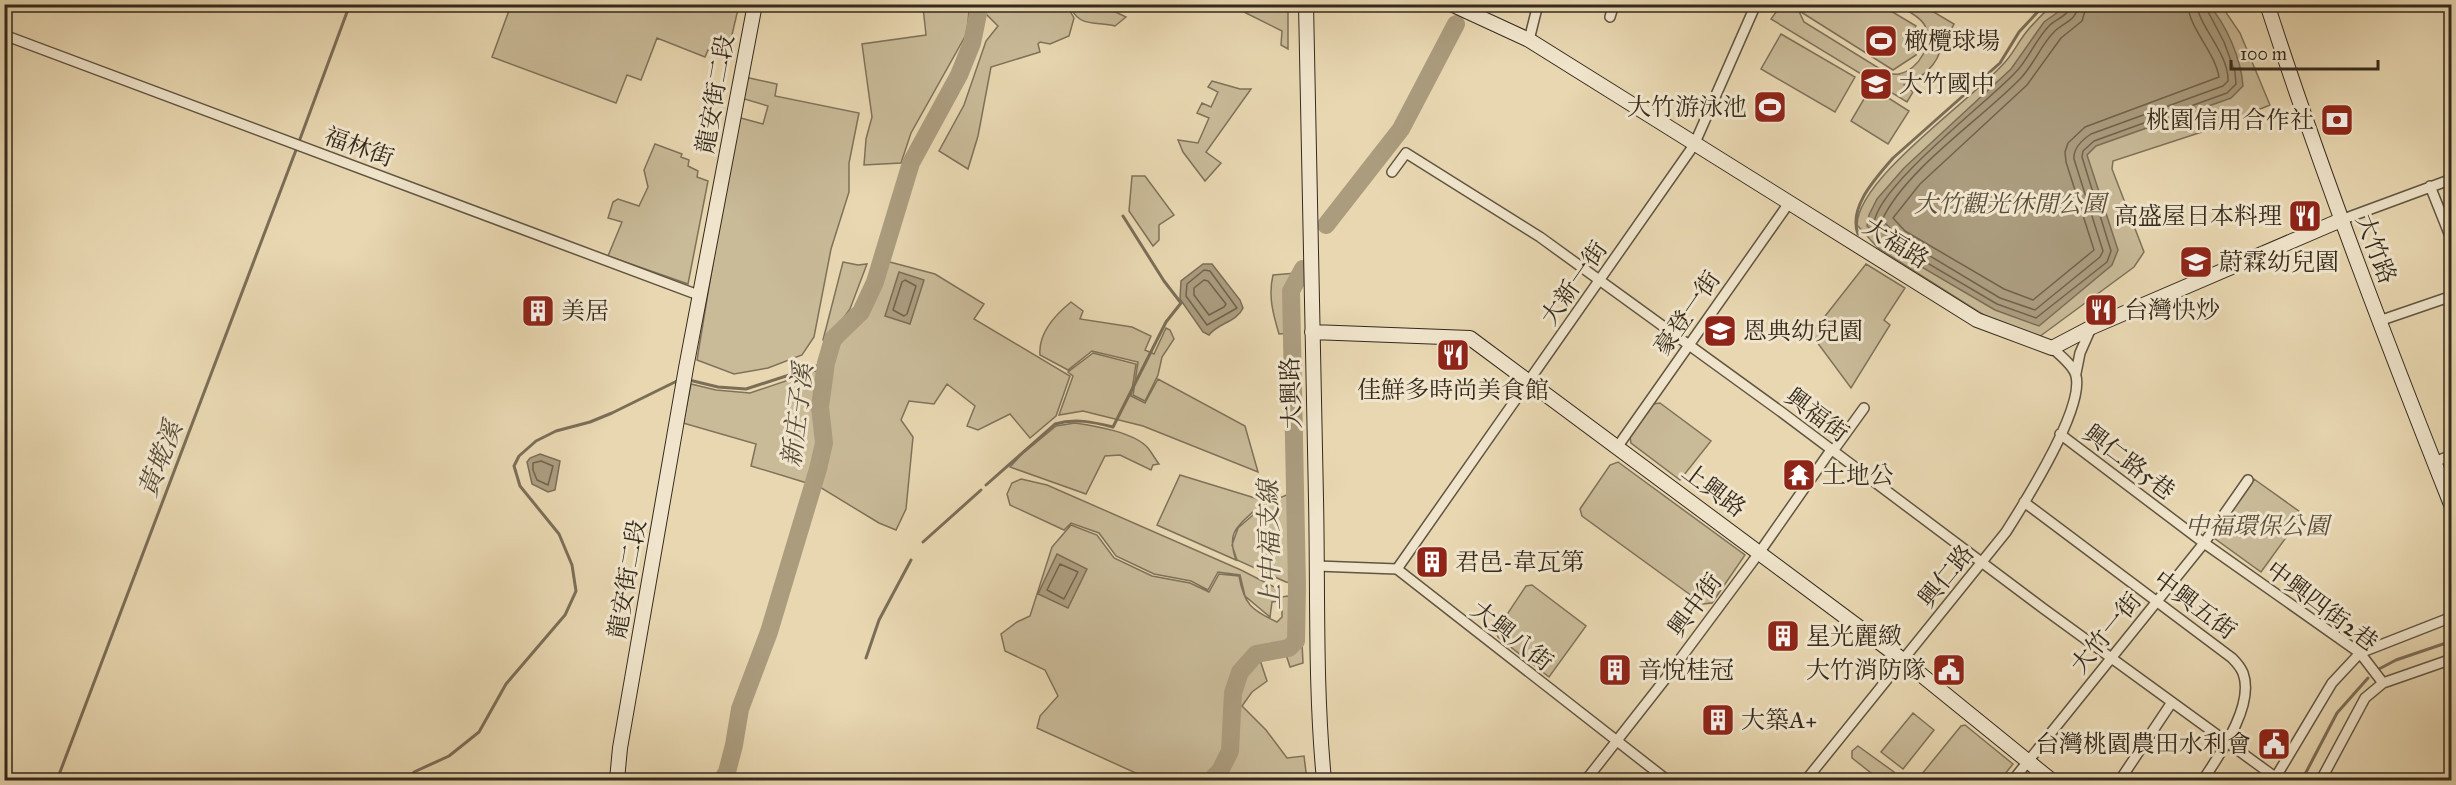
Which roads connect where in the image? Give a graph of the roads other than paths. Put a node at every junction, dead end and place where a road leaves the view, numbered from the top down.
1 (755, 4) edge
2 (1306, 4) edge
3 (1451, 4) edge
4 (1538, 4) edge
5 (1614, 4) edge
6 (1756, 4) edge
7 (2267, 4) edge
8 (1611, 17) dead end
9 (4, 35) edge
10 (1529, 40) junction
11 (1694, 145) junction
12 (1392, 172) dead end
13 (2451, 178) edge
14 (2430, 186) junction
15 (1789, 203) junction
16 (2341, 220) junction
17 (2451, 241) edge
18 (1599, 280) junction
19 (700, 296) junction
20 (2451, 296) edge
21 (2379, 321) junction
22 (2092, 327) junction
23 (1312, 332) junction
24 (1688, 345) junction
25 (2052, 348) junction
26 (2076, 373) junction
27 (1530, 380) junction
28 (1864, 408) dead end
29 (2060, 434) junction
30 (1618, 446) junction
31 (1832, 451) junction
32 (2451, 455) edge
33 (2434, 462) junction
34 (2248, 480) dead end
35 (2024, 502) junction
36 (2451, 507) edge
37 (2204, 543) junction
38 (1759, 553) junction
39 (1982, 562) junction
40 (1317, 566) junction
41 (1396, 569) junction
42 (2157, 601) junction
43 (2451, 617) edge
44 (2360, 653) junction
45 (2111, 657) junction
46 (2451, 658) edge
47 (1903, 660) junction
48 (2383, 683) junction
49 (2172, 702) junction
50 (1617, 742) junction
51 (2228, 742) junction
52 (2028, 762) junction
53 (2274, 779) edge
54 (617, 780) edge
55 (1324, 780) edge
56 (1586, 780) edge
57 (1667, 780) edge
58 (1806, 780) edge
59 (2013, 780) edge
60 (2051, 780) edge
61 (2120, 780) edge
62 (2203, 780) edge
63 (2321, 780) edge

1 - 19 street, 龍安街二段
2 - 23 street, 大興路
3 - 10 street, 大福路
4 - 10 street
5 - 8 street
6 - 11 street, 大新一街
7 - 16 street, 大竹路
9 - 19 street, 福林街
10 - 11 street, 大福路
11 - 15 street, 大福路
11 - 18 street, 大新一街
12 - 18 street, 興福街
13 - 14 street
14 - 16 street
14 - 17 street
15 - 24 street, 豪登一街
15 - 25 street, 大福路
16 - 21 street, 大竹路
16 - 22 street
18 - 24 street, 興福街
18 - 27 street, 大新一街
19 - 54 street, 龍安街二段
20 - 21 street
21 - 33 street, 大竹路
22 - 25 street
22 - 26 street, 興仁路
23 - 27 street, 上興路
23 - 40 street, 大興路
24 - 30 street, 豪登一街
24 - 31 street, 興福街
25 - 26 street
26 - 29 street, 興仁路
27 - 30 street, 上興路
27 - 41 street, 大新一街
28 - 31 street, 興中街
29 - 35 street, 興仁路
29 - 37 street, 興仁路5巷
30 - 38 street, 上興路
31 - 38 street, 興中街
31 - 39 street, 興福街
32 - 33 street
33 - 36 street, 大竹路
34 - 37 street, 大竹一街
35 - 39 street, 興仁路
35 - 42 street, 中興五街
37 - 42 street, 大竹一街
37 - 44 street, 中興四街2巷
38 - 47 street, 上興路
38 - 50 street, 興中街
39 - 45 street, 興福街
39 - 47 street, 興仁路
40 - 41 street
40 - 55 street, 大興路
41 - 50 street, 大興八街
42 - 45 street, 大竹一街
42 - 51 street, 中興五街
43 - 44 street
44 - 48 street, 中興四街2巷
44 - 53 street
45 - 49 street, 興福街
45 - 52 street, 大竹一街
46 - 48 street
47 - 52 street, 上興路
47 - 58 street, 興仁路
48 - 63 street
49 - 51 street, 興福街
49 - 61 street
50 - 56 street, 興中街
50 - 57 street, 大興八街
51 - 53 street, 興福街
51 - 62 street, 中興五街
52 - 59 street, 大竹一街
52 - 60 street, 上興路

